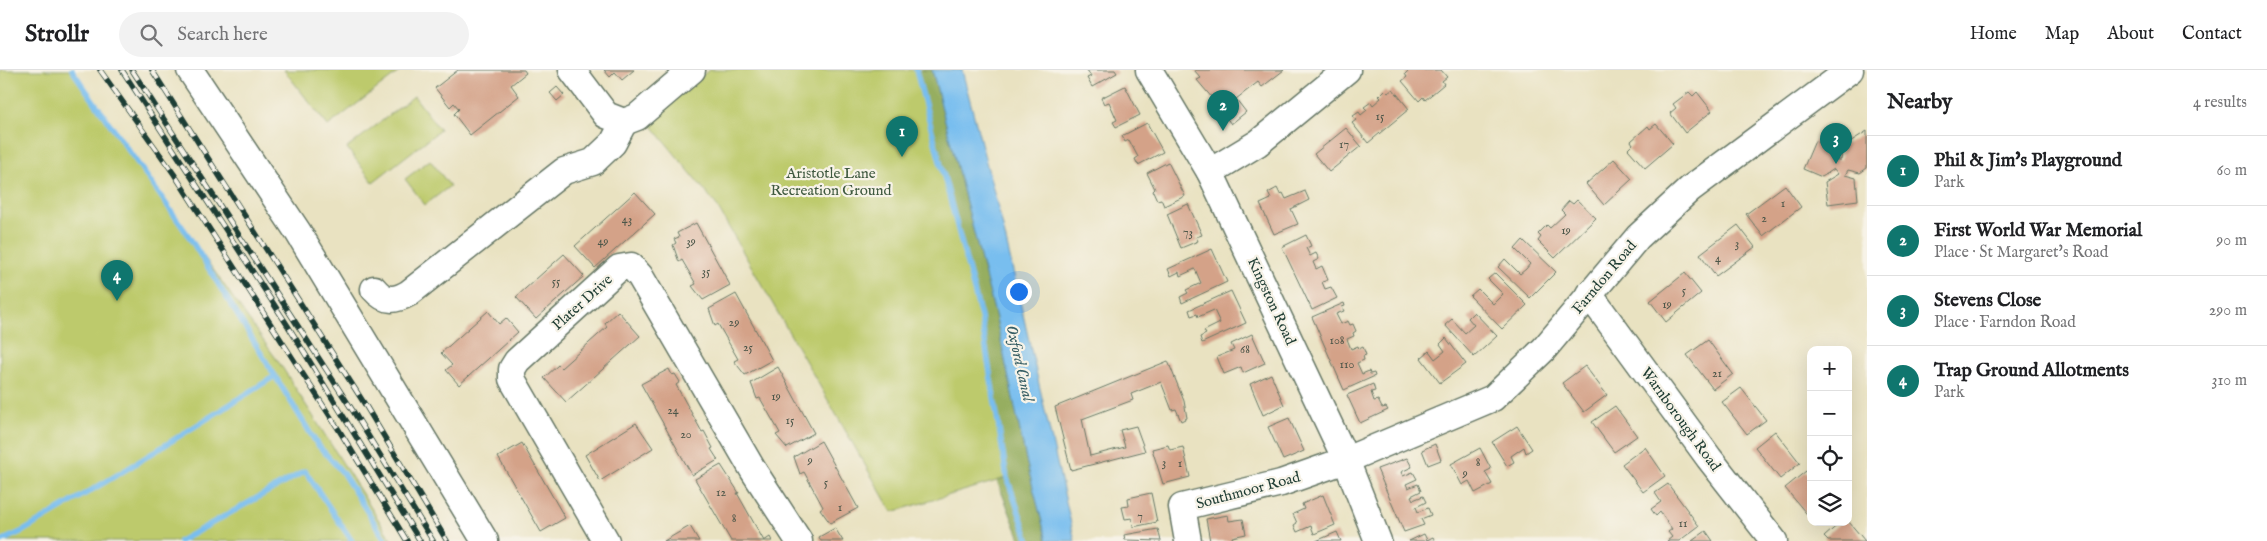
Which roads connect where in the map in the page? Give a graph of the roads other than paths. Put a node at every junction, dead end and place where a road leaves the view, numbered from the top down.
1 (190, 70) edge
2 (572, 70) edge
3 (692, 70) edge
4 (1149, 70) edge
5 (1347, 70) edge
6 (1850, 70) edge
7 (624, 122) junction
8 (1210, 172) junction
9 (374, 288) dead end
10 (1589, 294) junction
11 (1346, 460) junction
12 (485, 541) edge
13 (606, 541) edge
14 (798, 541) edge
15 (1188, 541) edge
16 (1378, 541) edge
17 (1774, 541) edge

1 - 12 street
2 - 7 street
3 - 7 street
4 - 8 street, Kingston Road
5 - 8 street
6 - 10 street, Farndon Road
7 - 9 street
8 - 11 street, Kingston Road
10 - 11 street, Farndon Road
10 - 17 street, Warnborough Road
11 - 15 street, Southmoor Road
11 - 16 street, Kingston Road
13 - 14 street, Plater Drive

